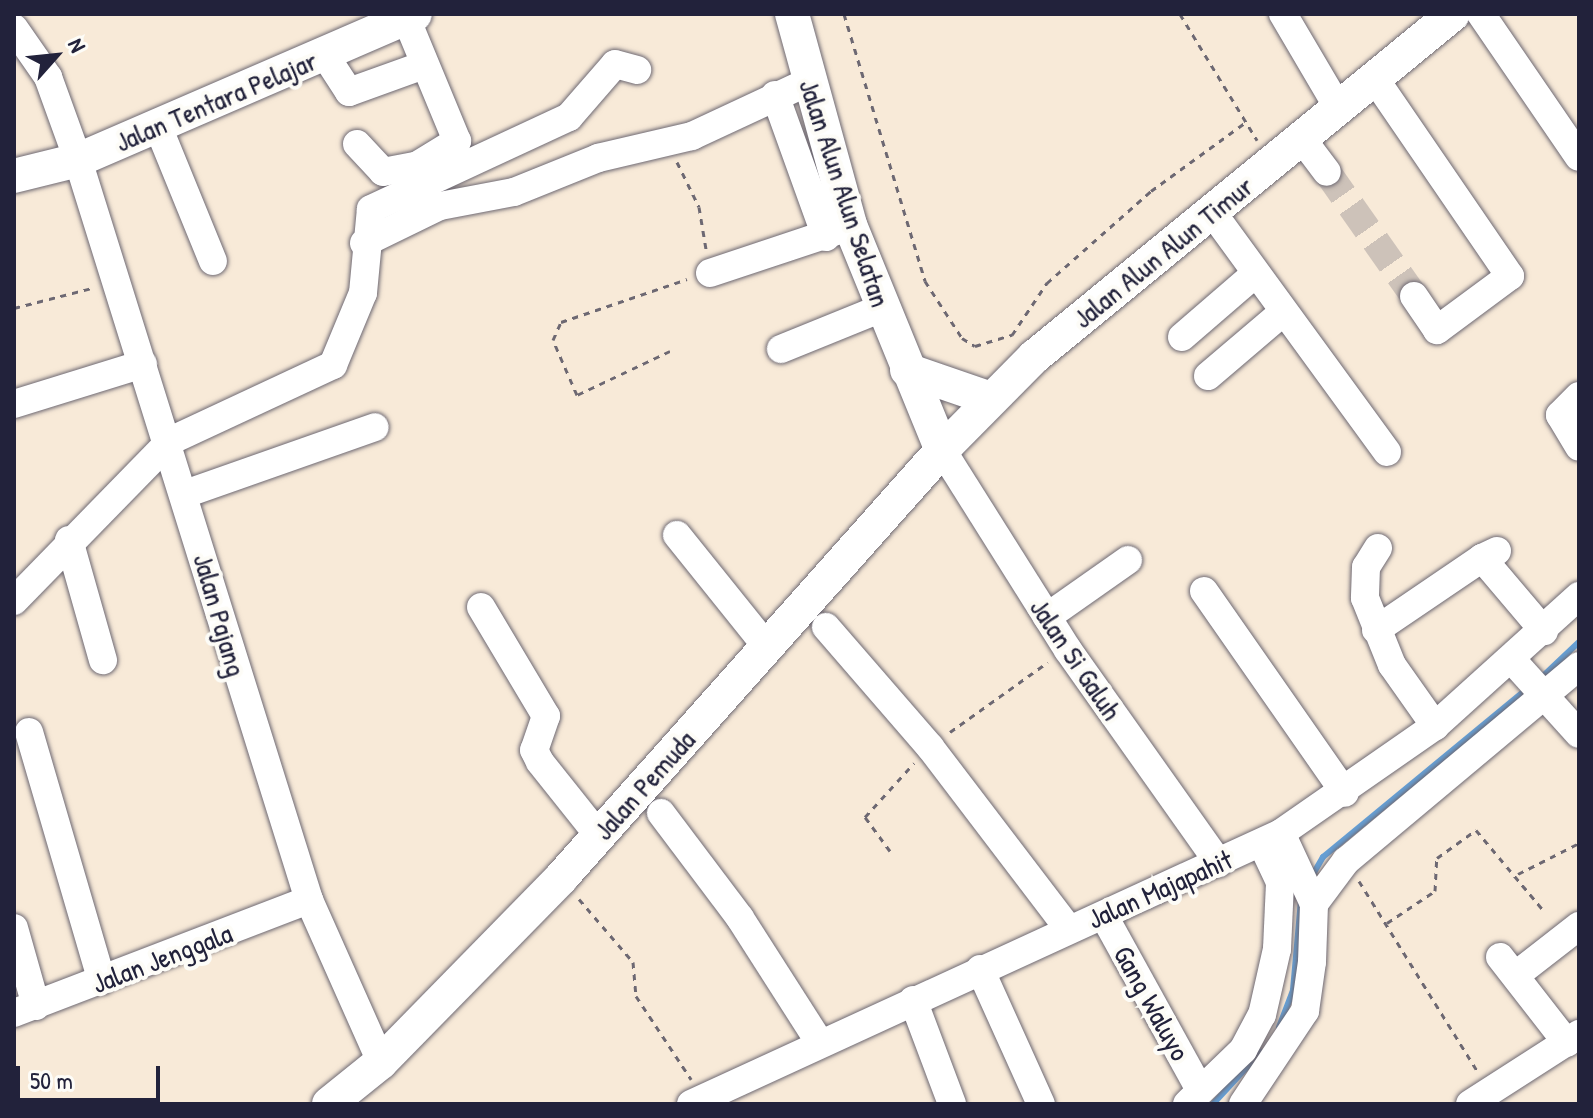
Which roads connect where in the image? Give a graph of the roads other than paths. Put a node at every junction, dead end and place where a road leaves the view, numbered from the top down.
1 (792, 14) edge
2 (1283, 14) edge
3 (1453, 14) edge
4 (1481, 14) edge
5 (410, 16) edge
6 (371, 24) edge
7 (14, 28) edge
8 (325, 55) junction
9 (424, 65) junction
10 (637, 70) dead end
11 (1375, 79) junction
12 (808, 82) junction
13 (775, 95) junction
14 (1339, 109) junction
15 (157, 124) junction
16 (1302, 139) junction
17 (357, 144) dead end
18 (1579, 157) edge
19 (78, 160) junction
20 (1327, 172) tunnel mouth
21 (14, 176) edge
22 (1212, 212) junction
23 (838, 231) junction
24 (364, 243) junction
25 (213, 261) dead end
26 (710, 273) road end
27 (1255, 274) junction
28 (1414, 296) tunnel mouth
29 (882, 308) junction
30 (1282, 313) junction
31 (1182, 337) dead end
32 (781, 349) dead end
33 (143, 364) junction
34 (907, 370) junction
35 (1208, 376) dead end
36 (1579, 396) edge
37 (991, 399) junction
38 (14, 404) edge
39 (375, 427) dead end
40 (170, 441) junction
41 (1579, 447) edge
42 (942, 450) junction
43 (1387, 452) dead end
44 (185, 494) junction
45 (677, 535) dead end
46 (69, 540) junction
47 (1378, 548) dead end
48 (1128, 560) dead end
49 (1204, 591) dead end
50 (1579, 596) edge
51 (14, 601) edge
52 (481, 607) dead end
53 (1047, 617) junction
54 (826, 627) dead end
55 (1376, 630) junction
56 (1544, 631) junction
57 (762, 641) junction
58 (103, 660) dead end
59 (1579, 666) edge
60 (1532, 682) junction
61 (1435, 726) junction
62 (29, 732) dead end
63 (1579, 734) edge
64 (1345, 793) junction
65 (661, 813) dead end
66 (599, 836) junction
67 (1272, 839) junction
68 (1219, 863) junction
69 (1311, 899) junction
70 (309, 900) junction
71 (1104, 916) junction
72 (1579, 926) edge
73 (14, 928) edge
74 (1068, 928) junction
75 (980, 969) junction
76 (102, 981) junction
77 (913, 1000) junction
78 (25, 1010) edge
79 (1573, 1038) edge
80 (820, 1043) junction
81 (381, 1062) junction
82 (1194, 1097) edge
83 (1488, 1099) edge
84 (697, 1101) edge
85 (329, 1104) edge
86 (952, 1104) edge
87 (1041, 1104) edge
88 (1243, 1104) edge

1 - 12 main road, Jalan Alun Alun Selatan
2 - 14 street
3 - 11 main road, Jalan Alun Alun Timur
4 - 18 street
5 - 6 main road, Jalan Tentara Pelajar
5 - 9 street
6 - 8 main road, Jalan Tentara Pelajar
7 - 19 street, Jalan Pajang
8 - 9 street
8 - 15 main road, Jalan Tentara Pelajar
9 - 17 street
10 - 24 street
11 - 14 main road, Jalan Alun Alun Timur
11 - 28 street
12 - 13 street
12 - 23 main road, Jalan Alun Alun Selatan
13 - 23 street
13 - 24 street
14 - 16 main road, Jalan Alun Alun Timur
15 - 19 main road, Jalan Tentara Pelajar
15 - 25 street
16 - 20 street
16 - 22 main road, Jalan Alun Alun Timur
19 - 21 main road, Jalan Tentara Pelajar
19 - 33 street, Jalan Pajang
22 - 27 street
22 - 37 main road, Jalan Alun Alun Timur
23 - 26 street
23 - 29 main road, Jalan Alun Alun Selatan
24 - 40 street
27 - 30 street
27 - 31 street
29 - 32 street
29 - 34 main road, Jalan Alun Alun Selatan
30 - 35 street
30 - 43 street
33 - 38 street
33 - 40 street, Jalan Pajang
34 - 37 main road
34 - 42 main road, Jalan Alun Alun Selatan
36 - 41 street
37 - 42 main road, Jalan Alun Alun Timur
39 - 44 street
40 - 44 street, Jalan Pajang
40 - 46 street
42 - 53 street, Jalan Si Galuh
42 - 57 main road, Jalan Pemuda
44 - 70 street, Jalan Pajang
45 - 57 street
46 - 51 street
46 - 58 street
47 - 55 street
48 - 53 street
49 - 64 street
50 - 56 street, Jalan Majapahit
52 - 66 street
53 - 68 street, Jalan Si Galuh
54 - 74 street
55 - 56 street
55 - 61 street
56 - 60 street, Jalan Majapahit
57 - 66 main road, Jalan Pemuda
59 - 60 street
60 - 61 street, Jalan Majapahit
60 - 63 street
60 - 69 street
61 - 64 street, Jalan Majapahit
62 - 76 street
64 - 67 street, Jalan Majapahit
65 - 80 street
66 - 81 main road, Jalan Pemuda
67 - 68 street, Jalan Majapahit
67 - 69 street
67 - 82 street
68 - 71 street, Jalan Majapahit
69 - 88 street
70 - 76 street, Jalan Jenggala
70 - 81 street, Jalan Pajang
71 - 74 street, Jalan Majapahit
71 - 82 street, Gang Waluyo
72 - 79 street
73 - 78 street
74 - 75 street, Jalan Majapahit
75 - 77 street, Jalan Majapahit
75 - 87 street
76 - 78 street, Jalan Jenggala
77 - 80 street, Jalan Majapahit
77 - 86 street
79 - 83 street
80 - 84 street, Jalan Majapahit
81 - 85 main road, Jalan Pemuda

